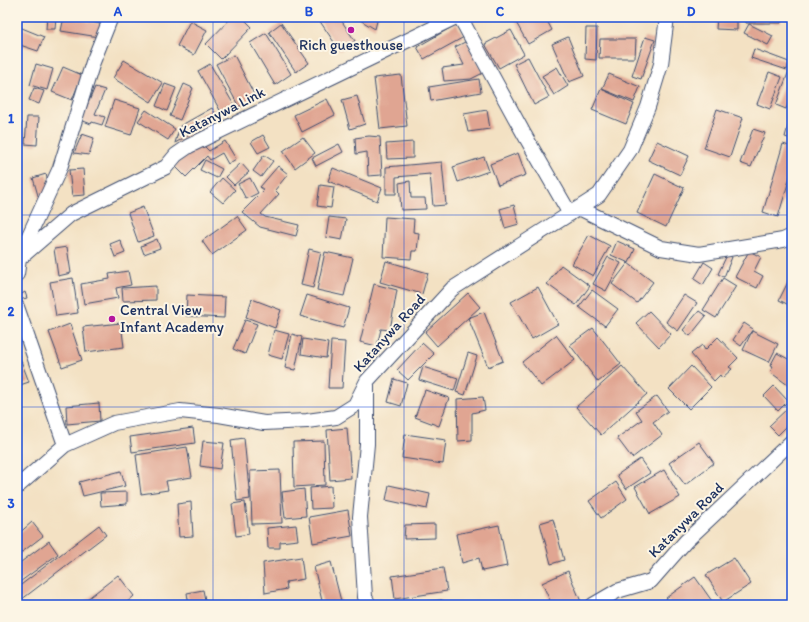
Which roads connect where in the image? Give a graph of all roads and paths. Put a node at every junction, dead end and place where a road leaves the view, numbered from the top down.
1 (111, 17) edge
2 (456, 17) edge
3 (460, 17) edge
4 (667, 17) edge
5 (574, 211) junction
6 (792, 236) edge
7 (18, 257) edge
8 (17, 274) edge
9 (17, 307) edge
10 (367, 381) junction
11 (792, 441) edge
12 (64, 445) junction
13 (17, 487) edge
14 (369, 605) edge
15 (594, 605) edge

1 - 7 street
2 - 7 street, Katanywa Link
3 - 5 street
4 - 5 street, Katanywa Road
5 - 6 street
5 - 10 street, Katanywa Road
7 - 8 street
9 - 12 street
10 - 12 street, Katanywa Road
10 - 14 street
11 - 15 street, Katanywa Road
12 - 13 street, Katanywa Road

